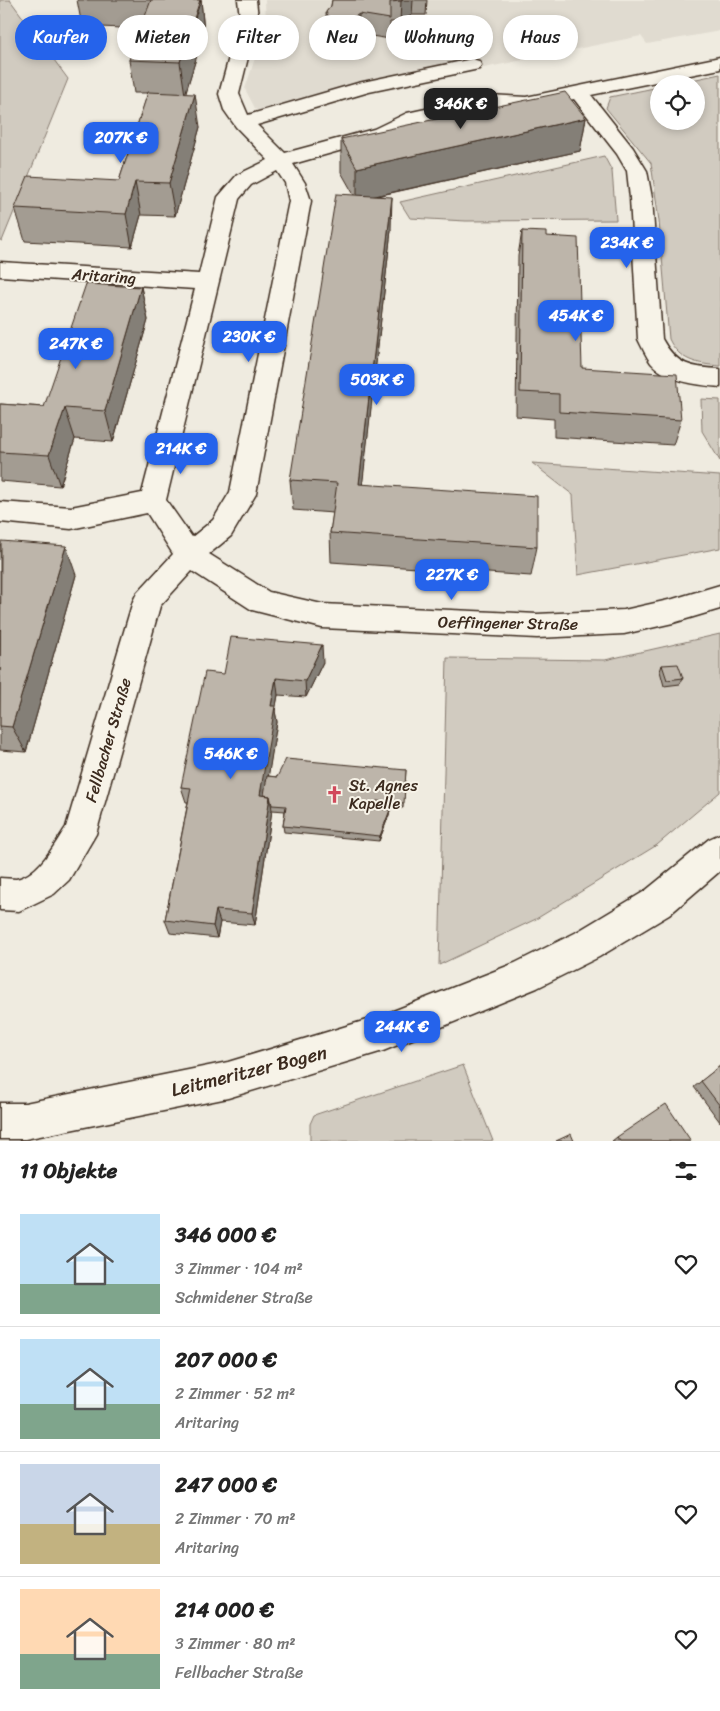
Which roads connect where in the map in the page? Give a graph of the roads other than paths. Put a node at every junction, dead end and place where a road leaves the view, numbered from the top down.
1 (247, 0) edge
2 (720, 63) edge
3 (472, 65) dead end
4 (579, 93) junction
5 (243, 123) junction
6 (281, 162) junction
7 (9, 276) edge
8 (208, 282) junction
9 (720, 378) edge
10 (153, 501) junction
11 (0, 512) edge
12 (189, 555) junction
13 (720, 597) edge
14 (720, 850) edge
15 (0, 894) edge
16 (15, 1128) edge

1 - 5 street, Fellbacher Straße
2 - 4 street
3 - 5 street
4 - 6 street
4 - 9 street
5 - 6 street, Fellbacher Straße
6 - 8 street
6 - 12 street, Fellbacher Straße
7 - 8 street, Aritaring
8 - 10 street
10 - 11 street
10 - 12 street
12 - 13 street, Oeffingener Straße
12 - 15 street, Fellbacher Straße
14 - 16 street, Leitmeritzer Bogen

